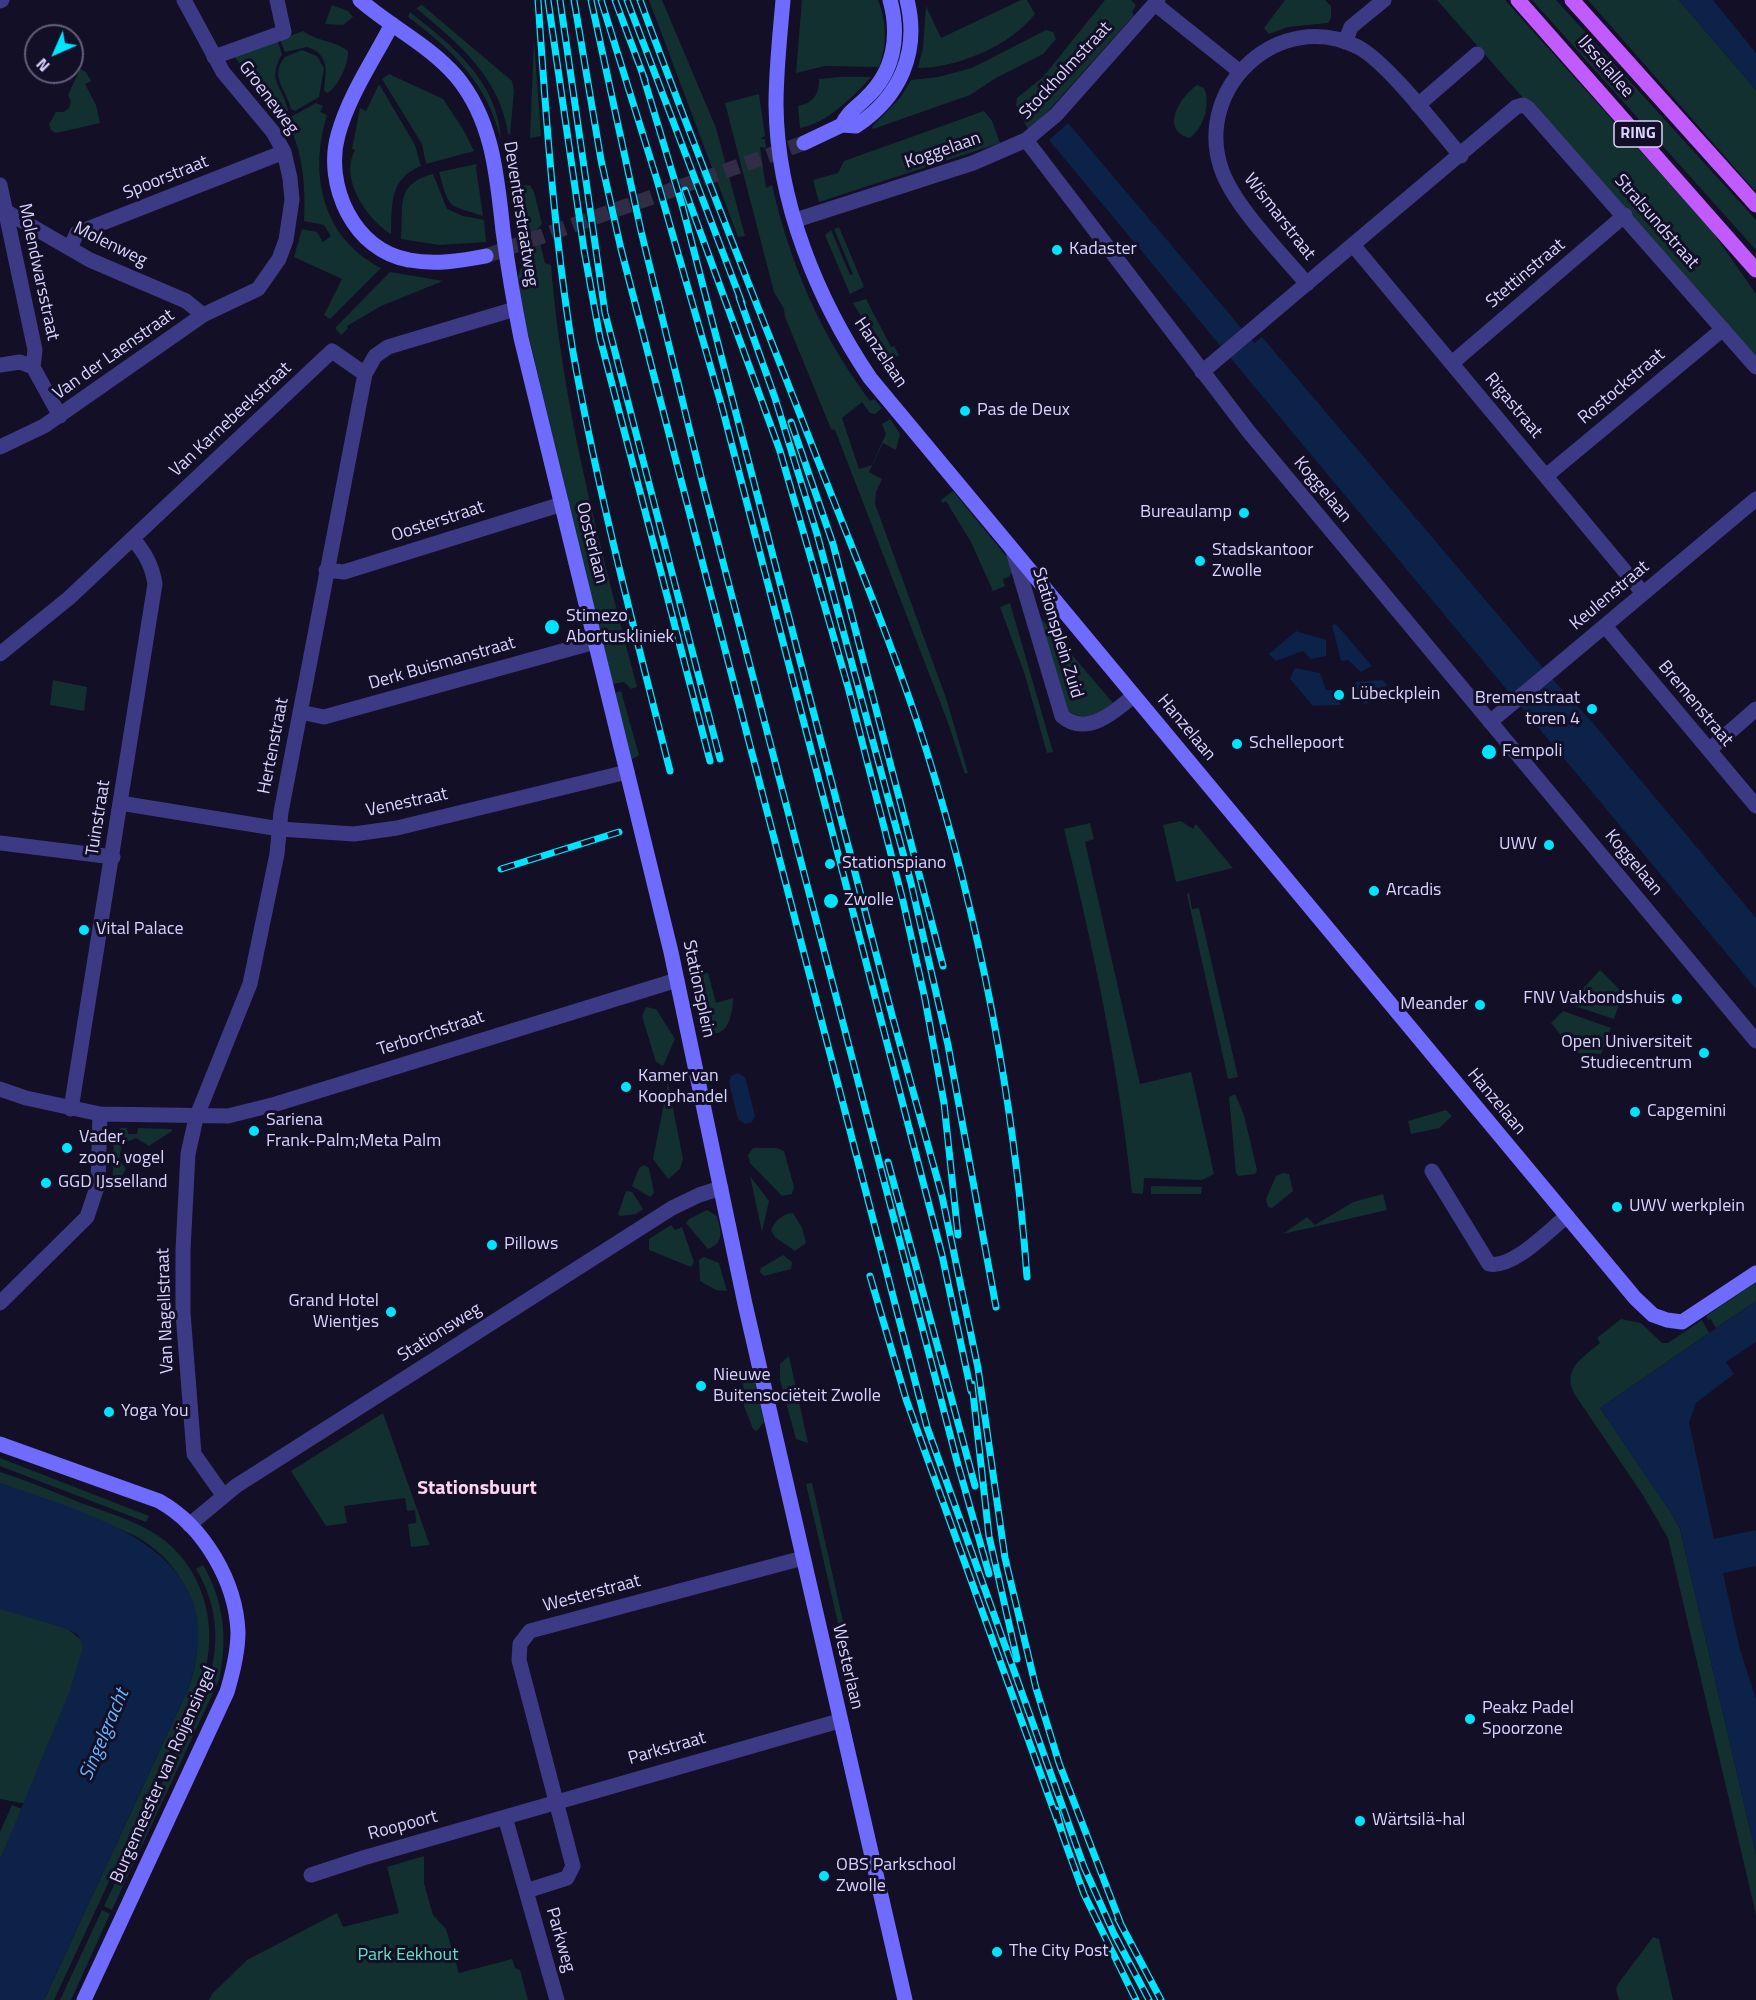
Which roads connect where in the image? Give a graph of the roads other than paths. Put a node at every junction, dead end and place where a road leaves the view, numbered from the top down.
1 (184, 0) edge
2 (277, 0) edge
3 (360, 0) edge
4 (783, 0) edge
5 (890, 0) edge
6 (907, 0) edge
7 (1384, 0) edge
8 (1518, 0) edge
9 (1572, 0) edge
10 (1157, 2) edge
11 (392, 24) junction
12 (1345, 42) junction
13 (1477, 54) dead end
14 (214, 57) junction
15 (1239, 71) junction
16 (1418, 105) junction
17 (1523, 105) joint
18 (842, 125) junction
19 (1026, 140) junction
20 (804, 143) tunnel mouth
21 (284, 152) junction
22 (1461, 156) junction
23 (0, 185) edge
24 (1756, 205) edge
25 (2, 210) edge
26 (1625, 215) junction
27 (796, 220) junction
28 (1353, 245) junction
29 (70, 248) junction
30 (486, 256) tunnel mouth
31 (1756, 270) edge
32 (1307, 284) junction
33 (249, 294) joint
34 (515, 309) junction
35 (203, 315) junction
36 (1723, 329) junction
37 (1452, 363) junction
38 (0, 365) edge
39 (33, 367) junction
40 (1756, 367) edge
41 (1202, 372) junction
42 (365, 374) junction
43 (60, 416) junction
44 (0, 447) edge
45 (1546, 476) junction
46 (1756, 500) edge
47 (562, 504) junction
48 (133, 539) junction
49 (1013, 551) junction
50 (326, 570) junction
51 (1643, 593) junction
52 (1605, 626) junction
53 (595, 642) junction
54 (0, 654) edge
55 (1133, 696) junction
56 (1756, 709) edge
57 (300, 712) junction
58 (1490, 722) junction
59 (1708, 750) junction
60 (629, 779) junction
61 (120, 803) junction
62 (1756, 806) edge
63 (280, 829) junction
64 (0, 843) edge
65 (112, 857) junction
66 (677, 980) junction
67 (1756, 1041) edge
68 (0, 1089) edge
69 (71, 1109) junction
70 (100, 1114) junction
71 (196, 1118) junction
72 (1432, 1171) dead end
73 (721, 1188) junction
74 (1567, 1216) junction
75 (1756, 1273) edge
76 (0, 1303) edge
77 (754, 1342) joint
78 (0, 1444) edge
79 (223, 1495) junction
80 (189, 1525) junction
81 (803, 1558) junction
82 (840, 1721) junction
83 (555, 1802) junction
84 (505, 1817) junction
85 (311, 1875) dead end
86 (526, 1891) junction
87 (84, 2000) edge
88 (556, 2000) edge
89 (905, 2000) edge

1 - 14 street, Groeneweg
2 - 14 street, Groeneweg
3 - 11 street, Deventerstraatweg
4 - 27 street, Hanzelaan
5 - 18 street
6 - 18 street
7 - 12 street
8 - 31 main road, IJsselallee / RING
9 - 24 main road, IJsselallee / RING
10 - 15 street
10 - 19 street, Stockholmstraat
11 - 30 street
11 - 34 street, Deventerstraatweg
12 - 15 street, Wismarstraat
12 - 16 street, Wismarstraat
13 - 16 street
14 - 21 street, Groeneweg
15 - 32 street, Wismarstraat
16 - 22 street, Wismarstraat
17 - 22 street, Wismarstraat
17 - 26 street, Stralsundstraat
18 - 20 street
19 - 27 street, Koggelaan
19 - 41 street, Koggelaan
21 - 29 street, Spoorstraat
21 - 33 street, Groeneweg
22 - 28 street, Wismarstraat
23 - 25 street, Molendwarsstraat
25 - 29 street, Molenweg
25 - 39 street, Molendwarsstraat
26 - 36 street, Stralsundstraat
26 - 37 street, Stettinstraat
27 - 49 street, Hanzelaan
28 - 32 street, Wismarstraat
28 - 37 street, Rigastraat
29 - 35 street, Molenweg
32 - 41 street, Wismarstraat
33 - 35 street, Van der Laenstraat
34 - 42 street
34 - 47 street, Oosterlaan
35 - 43 street, Van der Laenstraat
36 - 40 street, Stralsundstraat
36 - 45 street, Rostockstraat
37 - 45 street, Rigastraat
38 - 39 street, Molendwarsstraat
39 - 43 street, Molendwarsstraat
41 - 58 street, Koggelaan
42 - 48 street, Van Karnebeekstraat
42 - 50 street, Hertenstraat
43 - 44 street, Van der Laenstraat
45 - 51 street, Rigastraat
46 - 51 street, Keulenstraat
47 - 50 street, Oosterstraat
47 - 53 street, Oosterlaan
48 - 54 street, Van Karnebeekstraat
48 - 61 street, Tuinstraat
49 - 55 street, Hanzelaan
49 - 55 street, Stationsplein Zuid
50 - 57 street, Hertenstraat
51 - 52 street, Keulenstraat
52 - 58 street, Keulenstraat
52 - 59 street, Bremenstraat
53 - 57 street, Derk Buismanstraat
53 - 60 street, Oosterlaan
55 - 74 street, Hanzelaan
56 - 59 street
57 - 63 street, Hertenstraat
58 - 67 street, Koggelaan
59 - 62 street, Bremenstraat
60 - 63 street, Venestraat
60 - 66 street, Stationsplein
61 - 63 street, Venestraat
61 - 65 street, Tuinstraat
63 - 71 street, Hertenstraat
64 - 65 street
65 - 69 street, Tuinstraat
66 - 71 street, Terborchstraat
66 - 73 street, Stationsplein
68 - 69 street, Terborchstraat
69 - 70 street, Terborchstraat
70 - 71 street, Terborchstraat
70 - 76 street
71 - 79 street, Van Nagellstraat
72 - 74 street
73 - 77 street, Stationsplein
73 - 79 street, Stationsweg
74 - 75 street, Hanzelaan
77 - 81 street, Westerlaan
78 - 80 street, Burgemeester van Roijensingel
79 - 80 street, Stationsweg
80 - 87 street, Burgemeester van Roijensingel
81 - 82 street, Westerlaan
81 - 83 street, Westerstraat
82 - 83 street, Parkstraat
82 - 89 street, Westerlaan
83 - 84 street, Parkstraat
83 - 86 street, Parkweg
84 - 85 street, Roopoort
84 - 86 street, Parkweg
86 - 88 street, Parkweg

